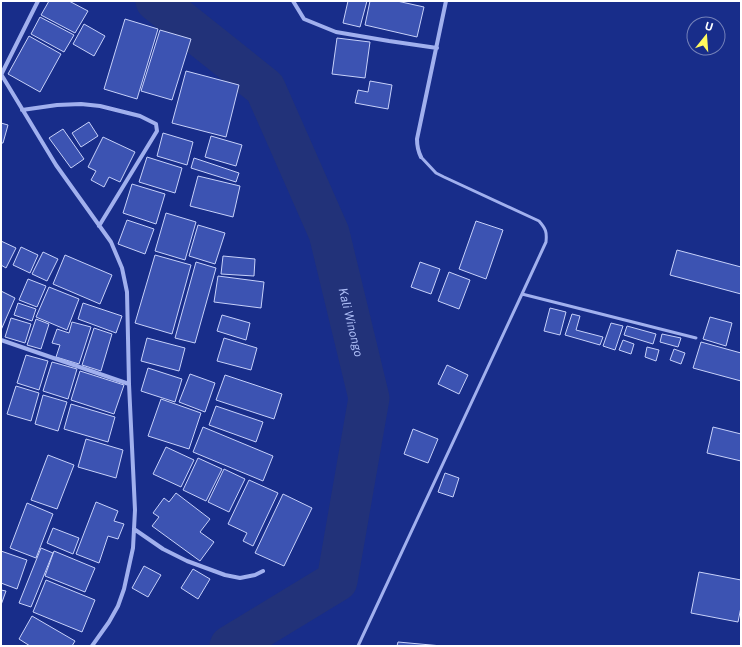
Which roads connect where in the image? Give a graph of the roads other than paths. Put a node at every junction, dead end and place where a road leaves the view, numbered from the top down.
1 (38, 1) edge
2 (293, 1) edge
3 (446, 1) edge
4 (437, 48) junction
5 (1, 74) edge
6 (22, 110) junction
7 (421, 157) joint
8 (99, 226) junction
9 (522, 294) junction
10 (696, 338) dead end
11 (1, 340) edge
12 (129, 384) junction
13 (134, 529) junction
14 (263, 571) dead end
15 (92, 646) edge
16 (358, 646) edge

1 - 5 street
2 - 4 street
3 - 4 street
4 - 7 street
5 - 6 street
6 - 8 street
6 - 8 street
7 - 9 lane
8 - 12 street
9 - 10 lane
9 - 16 lane
11 - 12 street
12 - 13 street
13 - 14 street
13 - 15 street

